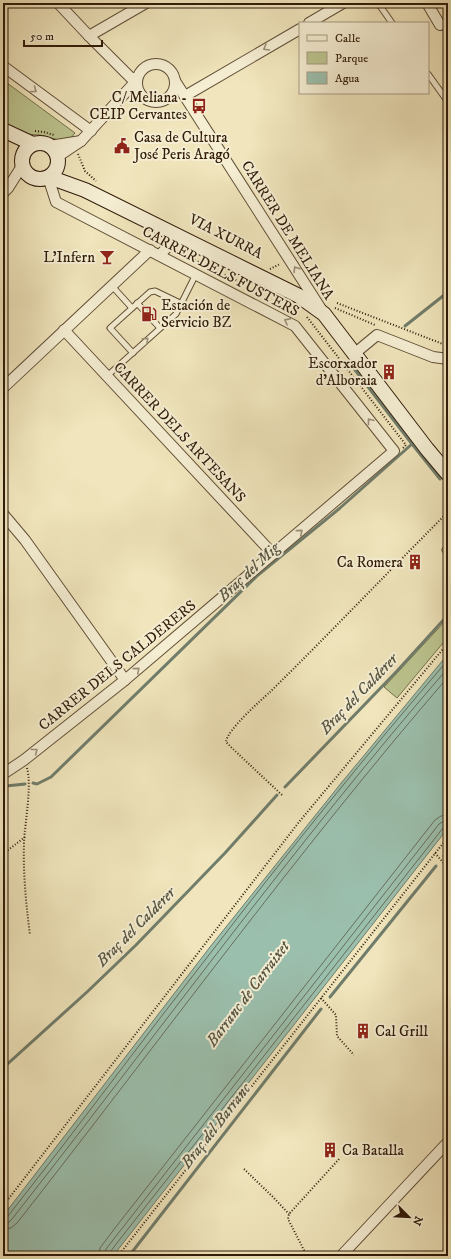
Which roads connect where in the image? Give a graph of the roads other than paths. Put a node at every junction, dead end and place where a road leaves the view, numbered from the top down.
1 (58, 3) edge
2 (146, 3) edge
3 (343, 3) edge
4 (378, 3) edge
5 (427, 3) edge
6 (311, 22) edge
7 (391, 22) edge
8 (440, 25) dead end
9 (299, 29) edge
10 (89, 36) junction
11 (3, 66) edge
12 (429, 75) edge
13 (137, 79) junction
14 (175, 81) junction
15 (124, 94) junction
16 (140, 94) junction
17 (185, 96) junction
18 (448, 102) edge
19 (3, 130) edge
20 (91, 131) junction
21 (3, 136) edge
22 (32, 138) junction
23 (22, 160) junction
24 (53, 160) junction
25 (3, 193) edge
26 (177, 236) junction
27 (150, 250) junction
28 (160, 255) junction
29 (196, 274) junction
30 (112, 286) junction
31 (137, 303) junction
32 (182, 304) junction
33 (132, 308) junction
34 (328, 310) junction
35 (160, 328) junction
36 (64, 330) junction
37 (133, 353) junction
38 (354, 354) junction
39 (448, 360) edge
40 (107, 376) junction
41 (3, 388) edge
42 (397, 451) joint
43 (448, 474) edge
44 (3, 514) edge
45 (273, 554) junction
46 (125, 680) junction
47 (3, 774) edge
48 (448, 1142) edge
49 (341, 1256) edge

1 - 10 street
2 - 10 street
3 - 6 street
4 - 7 lane
5 - 8 street
9 -> 17 street
10 - 13 street
11 -> 20 street
12 - 18 lane
13 - 14 street
13 - 15 street
13 - 16 street
14 - 16 street
14 - 17 street, CARRER DE MELIANA
15 - 16 street
15 - 20 street
34 -> 17 street, CARRER DE MELIANA
19 - 22 main road
20 - 24 street
21 - 23 main road
22 - 23 main road
22 - 24 main road
23 - 24 main road
23 - 25 street
24 - 26 main road
24 - 27 street, CARRER DELS FUSTERS
26 - 28 street
26 - 34 main road
27 - 28 street, CARRER DELS FUSTERS
27 - 30 street
28 - 29 street, CARRER DELS FUSTERS
29 - 32 lane
42 -> 29 street, CARRER DELS FUSTERS
30 - 33 lane
30 - 36 street
31 - 32 lane
31 - 33 lane
31 - 35 lane
32 - 35 lane
33 - 37 lane
34 - 38 main road
37 -> 35 lane
36 - 40 street, CARRER DELS ARTESANS
36 - 41 street
37 - 40 lane
38 - 39 street
38 - 43 main road
40 - 45 street, CARRER DELS ARTESANS
45 -> 42 street, CARRER DELS CALDERERS
44 - 46 street
46 -> 45 street, CARRER DELS CALDERERS
47 -> 46 street, CARRER DELS CALDERERS
48 - 49 street

